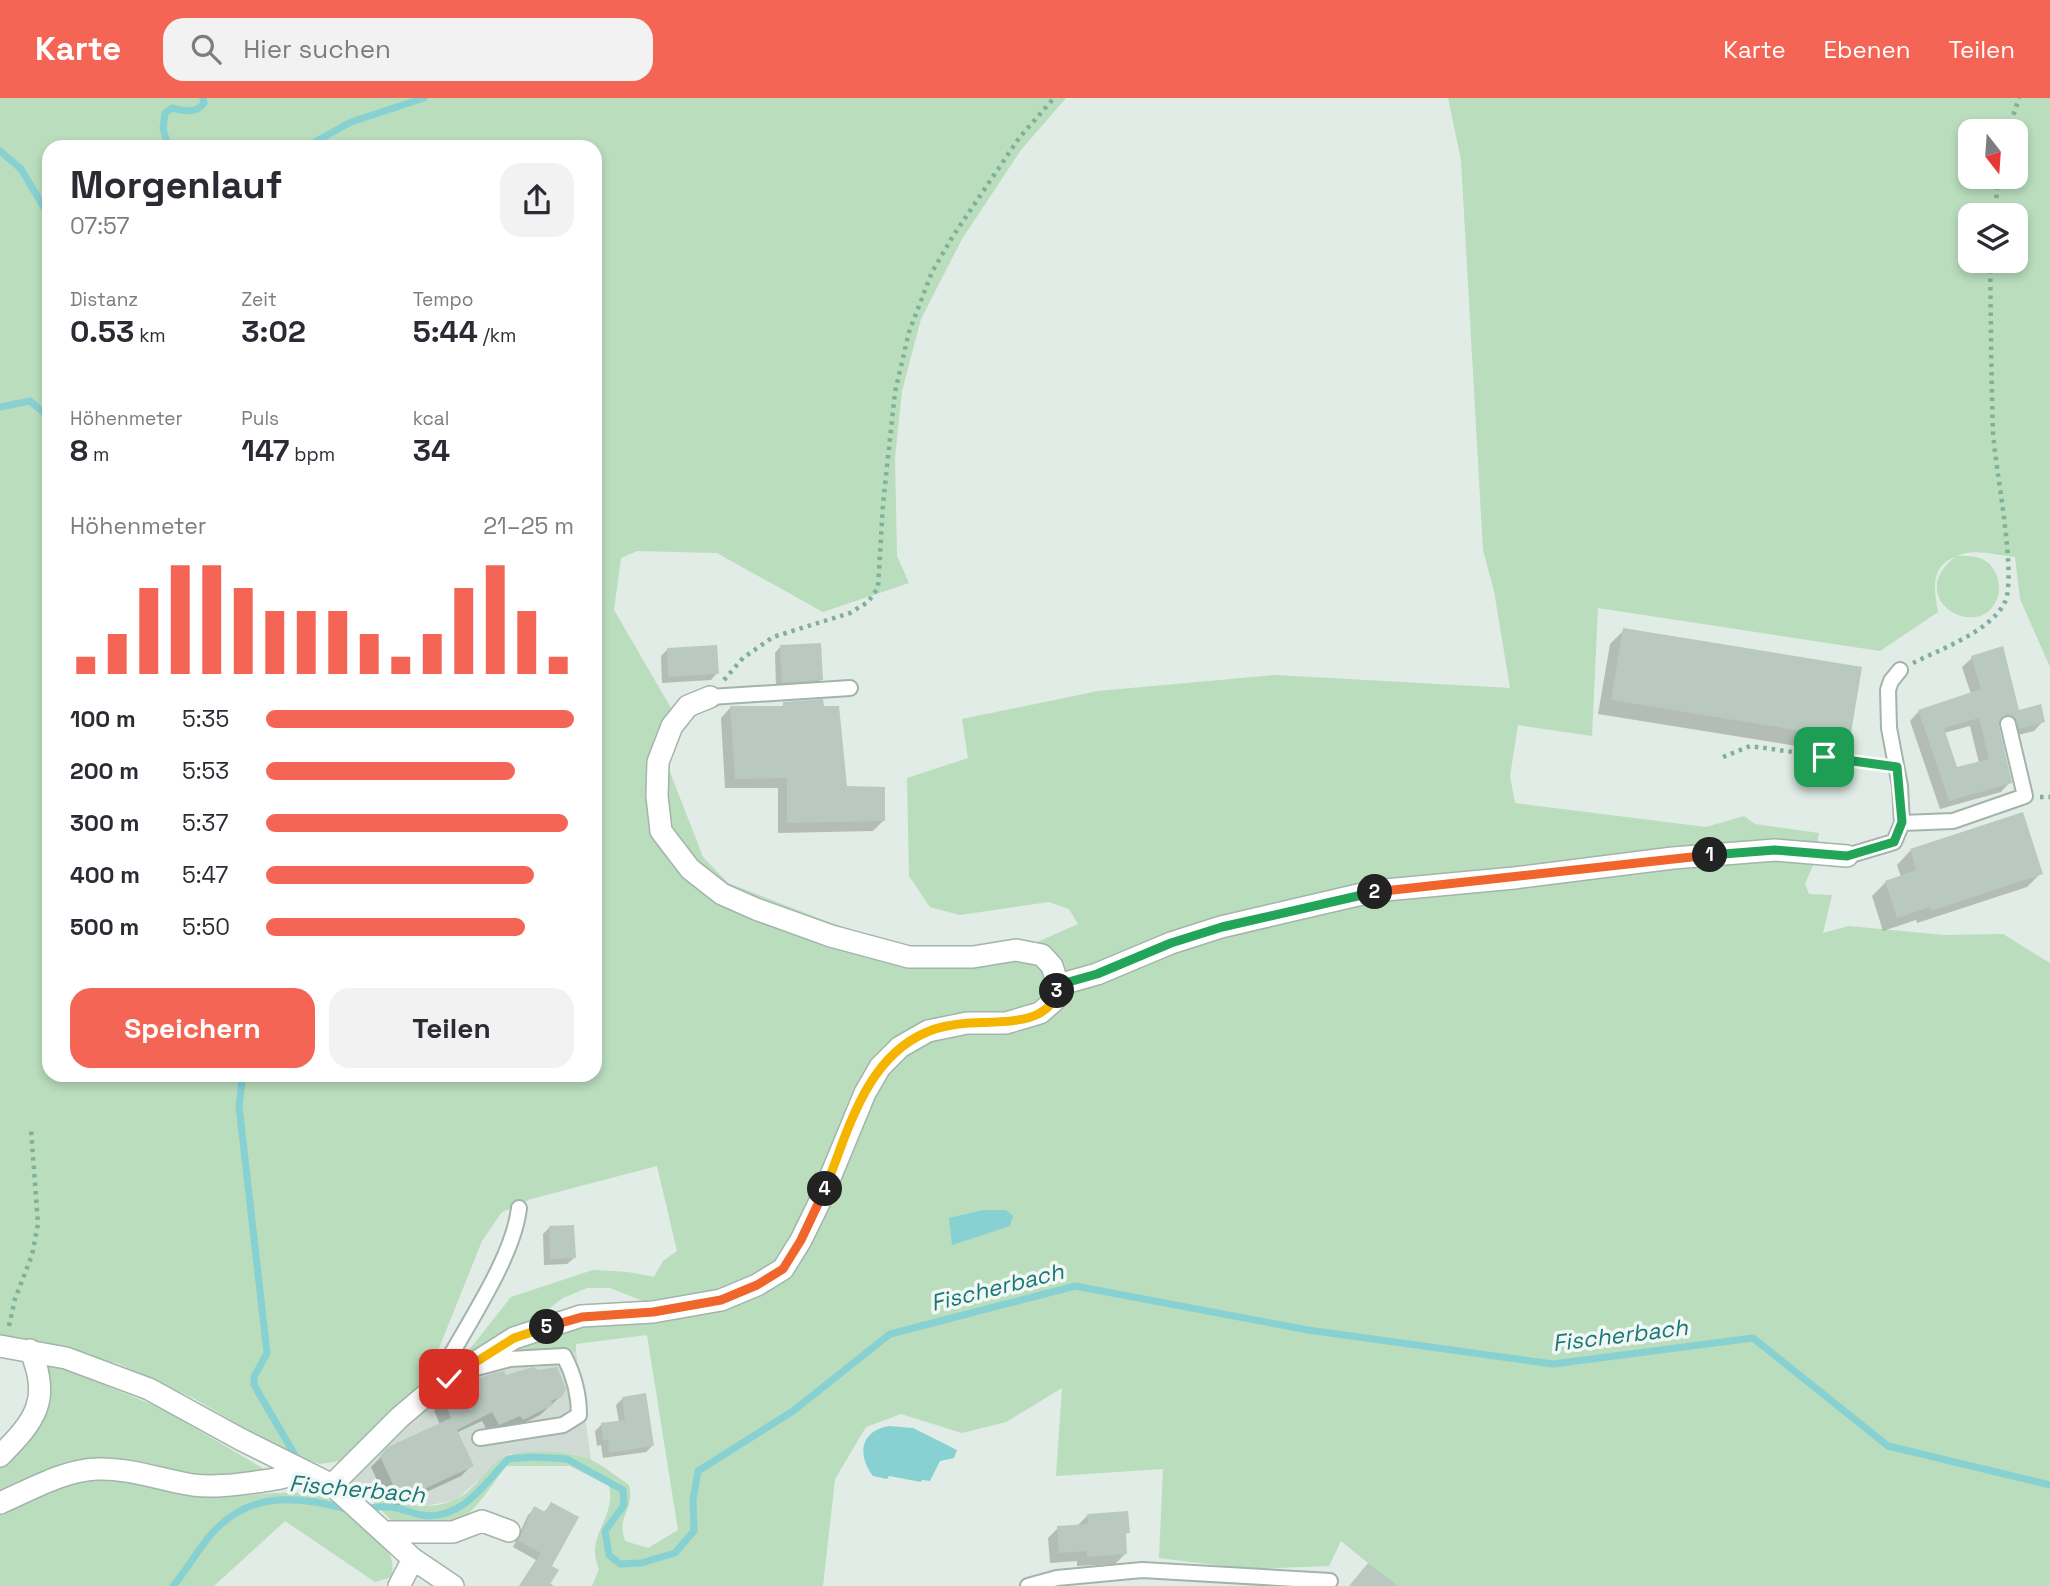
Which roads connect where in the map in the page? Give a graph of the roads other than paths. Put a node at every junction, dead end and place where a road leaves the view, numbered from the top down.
1 (1900, 670) road end
2 (850, 688) dead end
3 (710, 697) joint
4 (2008, 724) dead end
5 (1902, 822) junction
6 (1847, 856) joint
7 (1058, 985) junction
8 (519, 1208) dead end
9 (2, 1346) edge
10 (30, 1350) junction
11 (458, 1374) junction
12 (432, 1390) junction
13 (480, 1438) dead end
14 (0, 1456) edge
15 (299, 1470) junction
16 (340, 1491) junction
17 (0, 1503) edge
18 (381, 1529) junction
19 (509, 1531) dead end
20 (413, 1559) junction
21 (1330, 1581) dead end
22 (399, 1586) edge
23 (453, 1586) edge
24 (1028, 1586) edge

1 - 5 lane
2 - 3 lane
3 - 7 street
4 - 5 lane
5 - 6 lane
6 - 7 street
7 - 11 street
8 - 12 lane
9 - 10 street
10 - 14 street
10 - 15 street
11 - 12 street
11 - 13 lane
12 - 16 street
15 - 16 street
15 - 17 street
16 - 18 street
18 - 19 street
18 - 20 street
20 - 22 street
20 - 23 street
21 - 24 lane

